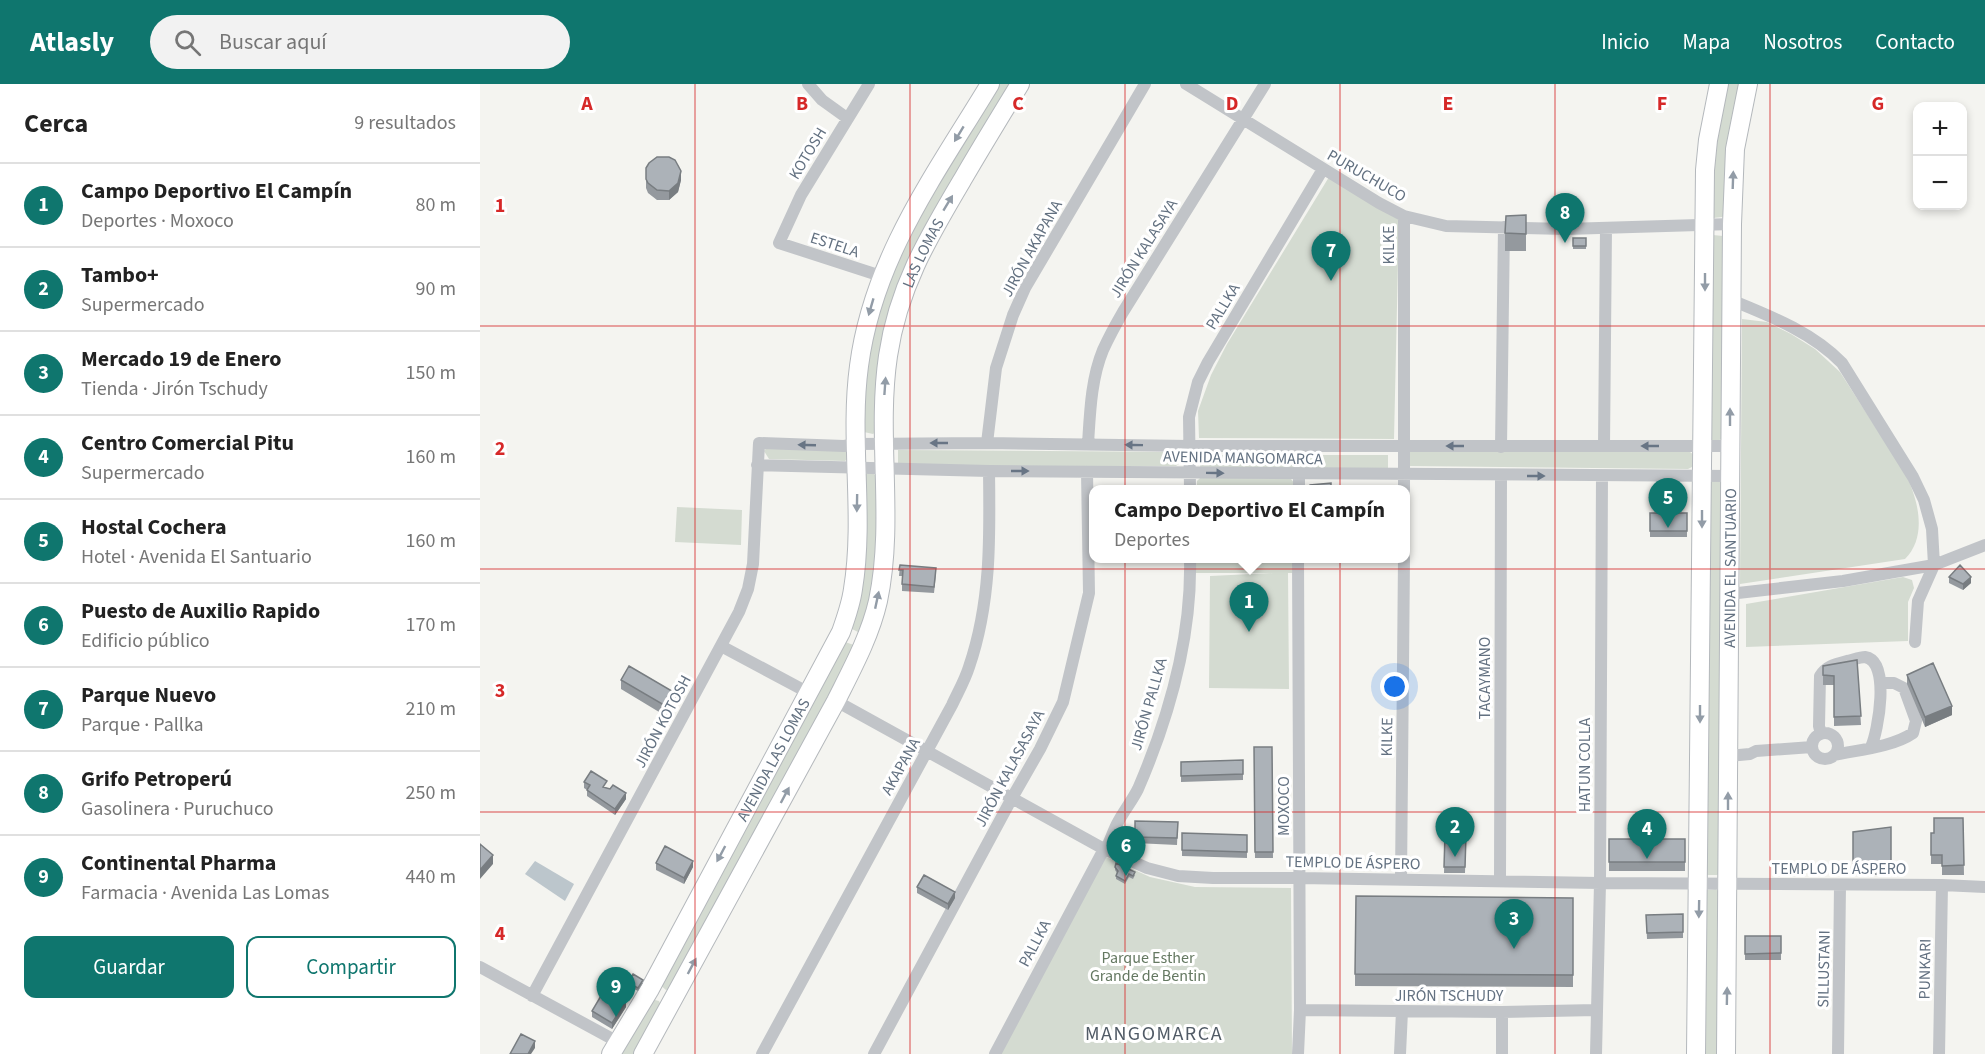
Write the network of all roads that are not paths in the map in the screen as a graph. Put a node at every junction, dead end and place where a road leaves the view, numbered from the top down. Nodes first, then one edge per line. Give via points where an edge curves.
1 (808, 84) edge
2 (869, 84) edge
3 (990, 84) edge
4 (1020, 84) edge
5 (1145, 84) edge
6 (1186, 84) edge
7 (1265, 84) edge
8 (1719, 84) edge
9 (1748, 84) edge
10 (848, 118) junction
11 (1243, 119) junction
12 (1323, 169) junction
13 (1404, 216) junction
14 (1705, 224) junction
15 (1732, 224) junction
16 (1504, 227) junction
17 (1606, 228) junction
18 (779, 243) joint
19 (881, 276) junction
20 (1731, 300) junction
21 (759, 443) joint
22 (987, 443) junction
23 (856, 444) junction
24 (885, 444) junction
25 (1088, 444) junction
26 (1190, 446) junction
27 (1405, 446) junction
28 (1604, 446) junction
29 (1704, 446) junction
30 (1730, 446) junction
31 (1501, 447) junction
32 (757, 465) junction
33 (857, 467) junction
34 (885, 468) junction
35 (989, 471) junction
36 (1088, 472) junction
37 (1191, 472) junction
38 (1299, 474) junction
39 (1404, 475) junction
40 (1501, 476) junction
41 (1602, 476) junction
42 (1730, 476) junction
43 (1702, 477) junction
44 (1190, 485) edge
45 (1299, 485) edge
46 (1404, 485) edge
47 (1985, 545) edge
48 (1190, 563) edge
49 (1298, 563) edge
50 (1404, 563) edge
51 (1934, 565) junction
52 (1728, 594) junction
53 (841, 632) junction
54 (864, 642) junction
55 (1915, 642) dead end
56 (721, 646) junction
57 (1881, 683) junction
58 (809, 693) junction
59 (836, 701) junction
60 (1821, 734) junction
61 (1871, 747) junction
62 (1813, 748) junction
63 (927, 751) junction
64 (1834, 755) junction
65 (1728, 756) junction
66 (1012, 798) junction
67 (1105, 849) junction
68 (1299, 878) junction
69 (1401, 880) junction
70 (1500, 881) junction
71 (1600, 883) junction
72 (1699, 884) junction
73 (1728, 884) junction
74 (1840, 885) junction
75 (1942, 885) junction
76 (1985, 887) edge
77 (480, 967) edge
78 (650, 989) junction
79 (532, 996) junction
80 (673, 1001) junction
81 (1300, 1010) junction
82 (1596, 1010) junction
83 (1402, 1011) junction
84 (1502, 1012) junction
85 (615, 1048) edge
86 (643, 1054) edge
87 (762, 1054) edge
88 (874, 1054) edge
89 (995, 1054) edge
90 (1298, 1054) edge
91 (1400, 1054) edge
92 (1502, 1054) edge
93 (1596, 1054) edge
94 (1696, 1054) edge
95 (1726, 1054) edge
96 (1838, 1054) edge
97 (1939, 1054) edge

1 - 10 street via 822,100
2 - 10 street, KOTOSH
3 -> 19 street, LAS LOMAS via 908,219
24 -> 4 street, LAS LOMAS via 888,355 911,275 921,250
5 - 22 street, JIRÓN AKAPANA via 1013,315 996,368
6 - 11 street, PURUCHUCO
7 - 11 street, JIRÓN KALASAYA
8 - 14 street, AVENIDA EL SANTUARIO via 1708,140
15 -> 9 street, AVENIDA EL SANTUARIO via 1735,148
10 - 18 street, KOTOSH via 801,195
11 - 12 street, PURUCHUCO
11 - 25 street, JIRÓN KALASAYA via 1123,312 1103,351 1092,394
12 - 13 street, PURUCHUCO
12 - 26 street, PALLKA via 1198,382 1189,417
13 - 16 street, PURUCHUCO via 1446,226
13 - 27 street, KILKE
14 - 15 street, PURUCHUCO
14 - 17 street, PURUCHUCO
14 -> 29 street, AVENIDA EL SANTUARIO
15 - 20 street, AVENIDA EL SANTUARIO
16 - 17 street, PURUCHUCO
16 - 31 street
17 - 28 street
18 - 19 street, ESTELA
19 -> 23 street, LAS LOMAS via 859,366
30 -> 20 street, AVENIDA EL SANTUARIO
20 - 51 street via 1816,340 1842,363 1924,500 1932,529
23 -> 21 street, AVENIDA MANGOMARCA
21 - 32 street, JIRÓN KOTOSH
22 -> 24 street, AVENIDA MANGOMARCA
22 - 25 street, AVENIDA MANGOMARCA
23 - 24 street, AVENIDA MANGOMARCA
23 - 33 street, AVENIDA LAS LOMAS
24 - 34 street, AVENIDA LAS LOMAS
26 -> 25 street, AVENIDA MANGOMARCA
26 - 27 street, AVENIDA MANGOMARCA
26 - 37 street, PALLKA
31 -> 27 street, AVENIDA MANGOMARCA
27 - 39 street, KILKE
29 -> 28 street, AVENIDA MANGOMARCA
28 - 31 street, AVENIDA MANGOMARCA
29 - 30 street, AVENIDA MANGOMARCA
29 - 43 street, AVENIDA EL SANTUARIO
30 - 42 street, AVENIDA EL SANTUARIO
32 - 33 street, AVENIDA MANGOMARCA
32 - 56 street, JIRÓN KOTOSH via 753,564 748,589
33 - 34 street, AVENIDA MANGOMARCA
33 -> 53 street, AVENIDA LAS LOMAS via 855,570
34 - 35 street, AVENIDA MANGOMARCA
54 -> 34 street, AVENIDA LAS LOMAS via 878,602 882,571
35 -> 36 street, AVENIDA MANGOMARCA
35 - 63 street, AKAPANA via 990,550 981,627 969,669
36 - 37 street, AVENIDA MANGOMARCA
36 - 66 street, JIRÓN KALASASAYA via 1089,593 1076,655 1063,702
37 -> 38 street, AVENIDA MANGOMARCA
37 - 44 street
38 - 39 street, AVENIDA MANGOMARCA
38 - 45 street
39 - 40 street, AVENIDA MANGOMARCA
39 - 46 street, KILKE
40 -> 41 street, AVENIDA MANGOMARCA
40 - 70 street, TACAYMANO
41 - 43 street, AVENIDA MANGOMARCA
41 - 71 street, HATUN COLLA
42 - 43 street, AVENIDA MANGOMARCA
42 - 52 street, AVENIDA EL SANTUARIO
43 -> 72 street, AVENIDA EL SANTUARIO
47 - 51 street
48 - 67 street, JIRÓN PALLKA via 1187,614 1159,735 1136,792
49 - 68 street, MOXOCO
50 - 69 street, KILKE
51 - 52 street via 1843,581
51 - 55 street via 1918,602
52 - 65 street, AVENIDA EL SANTUARIO
53 - 54 street
53 - 58 street, AVENIDA LAS LOMAS
54 - 59 street, AVENIDA LAS LOMAS
56 - 58 street
56 - 79 street, JIRÓN KOTOSH
57 - 60 street via 1877,668 1865,657 1824,669 1819,684
57 - 61 street
57 - 61 street via 1904,688 1916,727 1906,738
58 -> 78 street, AVENIDA LAS LOMAS
59 - 63 street, TEMPLO DE ÁSPERO
80 -> 59 street, AVENIDA LAS LOMAS
60 - 62 street via 1814,738
60 - 64 street via 1836,739
61 - 64 street
62 - 64 street via 1822,758
62 - 65 street
63 - 66 street, TEMPLO DE ÁSPERO
63 - 87 street, AKAPANA
73 -> 65 street, AVENIDA EL SANTUARIO
66 - 67 street, TEMPLO DE ÁSPERO
66 - 88 street, JIRÓN KALASASAYA
67 - 68 street, TEMPLO DE ÁSPERO via 1147,868 1178,876
67 - 89 street, PALLKA
68 - 69 street, TEMPLO DE ÁSPERO
68 - 81 street, MOXOCO
69 - 70 street, TEMPLO DE ÁSPERO
70 - 71 street, TEMPLO DE ÁSPERO
71 - 72 street, TEMPLO DE ÁSPERO
71 - 82 street, HATUN COLLA
72 - 73 street, TEMPLO DE ÁSPERO
72 -> 94 street, AVENIDA EL SANTUARIO
73 - 74 street, TEMPLO DE ÁSPERO
95 -> 73 street, AVENIDA EL SANTUARIO
74 - 75 street, TEMPLO DE ÁSPERO
74 - 96 street, SILLUSTANI
75 - 76 street, TEMPLO DE ÁSPERO
75 - 97 street, PUNKARI
77 - 79 street
78 - 80 street
78 - 85 street, AVENIDA LAS LOMAS
79 - 85 street
80 - 86 street, AVENIDA LAS LOMAS
81 - 83 street, JIRÓN TSCHUDY
81 - 90 street, MOXOCO
82 - 84 street, JIRÓN TSCHUDY
82 - 93 street, HATUN COLLA
83 - 84 street, JIRÓN TSCHUDY
83 - 91 street
84 - 92 street

